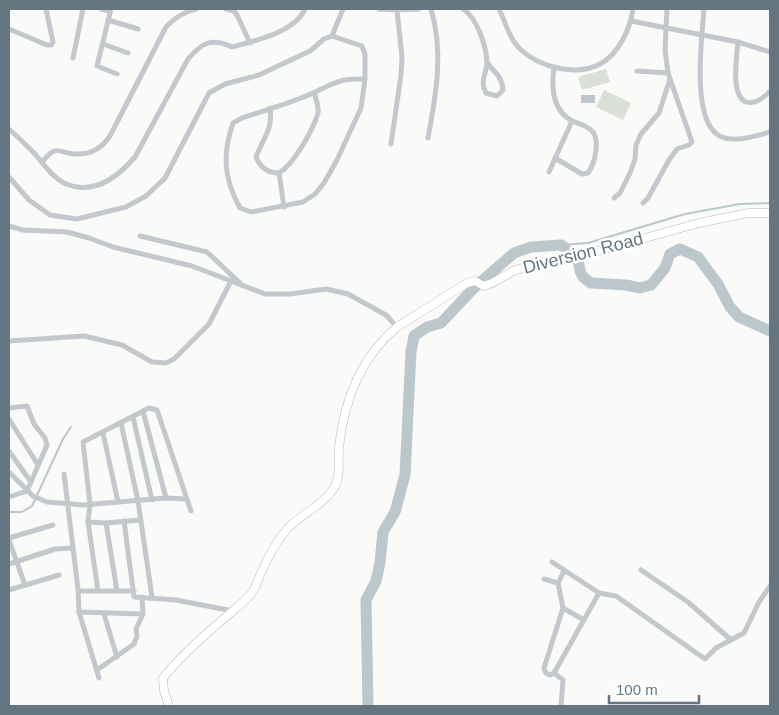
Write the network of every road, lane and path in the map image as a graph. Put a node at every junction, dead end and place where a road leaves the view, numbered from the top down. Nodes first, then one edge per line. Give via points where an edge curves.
1 (46, 9) edge
2 (83, 9) edge
3 (101, 9) edge
4 (196, 9) edge
5 (226, 9) edge
6 (305, 9) edge
7 (343, 9) edge
8 (378, 9) edge
9 (419, 9) edge
10 (430, 9) edge
11 (462, 9) edge
12 (499, 9) edge
13 (633, 9) edge
14 (667, 9) edge
15 (704, 9) edge
16 (110, 10) edge
17 (397, 10) junction
18 (108, 20) junction
19 (631, 21) junction
20 (665, 28) junction
21 (9, 29) edge
22 (138, 29) dead end
23 (332, 36) junction
24 (702, 36) junction
25 (250, 42) junction
26 (738, 42) junction
27 (102, 44) junction
28 (770, 52) edge
29 (128, 53) dead end
30 (73, 58) dead end
31 (487, 63) junction
32 (554, 68) junction
33 (637, 71) dead end
34 (117, 74) dead end
35 (669, 76) junction
36 (365, 79) junction
37 (770, 91) edge
38 (314, 93) junction
39 (270, 108) junction
40 (572, 120) junction
41 (9, 129) edge
42 (770, 132) edge
43 (428, 138) dead end
44 (391, 144) dead end
45 (555, 158) junction
46 (42, 162) junction
47 (549, 172) dead end
48 (279, 173) junction
49 (9, 177) edge
50 (614, 198) dead end
51 (642, 203) dead end
52 (284, 207) junction
53 (770, 213) edge
54 (9, 226) edge
55 (140, 236) dead end
56 (230, 282) junction
57 (242, 286) junction
58 (397, 327) junction
59 (9, 341) edge
60 (9, 408) edge
61 (143, 411) junction
62 (133, 417) junction
63 (9, 419) edge
64 (121, 423) junction
65 (102, 433) junction
66 (9, 451) edge
67 (38, 465) junction
68 (9, 472) edge
69 (64, 474) dead end
70 (31, 482) junction
71 (27, 491) junction
72 (9, 497) edge
73 (166, 498) junction
74 (186, 498) junction
75 (152, 500) junction
76 (138, 501) junction
77 (118, 502) junction
78 (68, 503) junction
79 (90, 504) junction
80 (192, 512) dead end
81 (140, 520) junction
82 (124, 521) junction
83 (88, 522) junction
84 (106, 523) junction
85 (53, 525) dead end
86 (9, 539) edge
87 (73, 548) junction
88 (17, 561) junction
89 (552, 562) dead end
90 (9, 564) edge
91 (641, 570) dead end
92 (564, 571) junction
93 (59, 575) dead end
94 (544, 579) dead end
95 (558, 583) junction
96 (25, 585) junction
97 (770, 586) edge
98 (9, 590) edge
99 (78, 591) junction
100 (98, 591) junction
101 (116, 591) junction
102 (134, 591) junction
103 (599, 593) junction
104 (142, 597) junction
105 (152, 597) junction
106 (564, 608) junction
107 (233, 611) junction
108 (79, 612) junction
109 (104, 614) junction
110 (144, 614) junction
111 (584, 620) junction
112 (730, 639) junction
113 (117, 657) junction
114 (96, 670) junction
115 (554, 673) junction
116 (99, 678) dead end
117 (169, 706) edge
118 (561, 706) edge

1 - 21 street via 51,45
2 - 30 street
3 - 16 street
4 - 46 street via 187,10 166,27 102,147 86,153 52,152
5 - 25 street via 234,11
6 - 25 street via 291,26
7 - 23 street
8 - 17 street
9 - 17 street
10 - 43 street via 439,61
11 - 31 street via 469,13 480,32
12 - 32 street via 509,34 520,49 534,60
13 - 19 street
14 - 20 street
15 - 24 street
16 - 18 street
17 - 44 street via 402,57
18 - 22 street
18 - 27 street
19 - 20 street
19 - 32 street via 624,38 600,64 583,69
20 - 24 street
20 - 35 street
23 - 36 street via 362,46
23 - 49 street via 310,51 268,71 225,84 209,93 165,178 146,196 126,207 77,219 50,215 29,200
24 - 26 street
24 - 42 street via 700,83 702,108 709,124 718,134 730,138 751,138
25 - 46 street via 232,47 214,41 197,48 135,157 108,182 80,187 64,183
26 - 28 street
26 - 37 street via 736,71 740,98 753,103
27 - 29 street
27 - 34 street via 98,66
31 - 31 street via 483,85 486,93 497,96 503,85
32 - 40 street via 552,81 556,106 563,116
33 - 35 street
35 - 50 street via 659,113 641,134 630,173
35 - 51 street via 692,142 677,149
36 - 38 street via 347,78
36 - 52 street via 360,108 324,183 303,202
38 - 39 street
38 - 48 street via 318,111 288,168
39 - 48 street via 272,118 268,133 256,157 264,169
39 - 52 street via 233,123 228,138 226,176 240,208 251,212
40 - 45 street
40 - 45 street via 592,130 596,139 592,167 588,173 582,174
41 - 46 street
45 - 47 street
48 - 52 street
53 - 58 street, Diversion Road via 748,213 699,223 515,270 492,283 467,283
54 - 56 street via 23,230 67,232 192,266
55 - 57 street via 207,252
56 - 57 street
56 - 59 street via 210,324 166,363 152,362 122,345 84,336
57 - 58 street via 265,294 326,289 348,294 386,315
58 - 107 street, Diversion Road via 372,353 357,376 347,402 338,458 339,476 334,488 288,528 276,544 252,593
60 - 67 street via 27,406 34,424 46,438 47,445
61 - 62 street
61 - 73 street
61 - 74 street via 149,408 157,410
62 - 64 street
62 - 75 street
63 - 67 street
64 - 65 street
64 - 76 street
65 - 77 street
65 - 79 street via 83,442
66 - 70 street
67 - 70 street
68 - 71 street
69 - 78 street
70 - 71 street
71 - 72 street
71 - 78 street via 47,502
73 - 74 street
73 - 75 street
74 - 80 street
75 - 76 street
76 - 77 street
76 - 81 street
77 - 79 street
78 - 79 street
78 - 87 street
79 - 83 street
81 - 82 street
81 - 105 street
82 - 84 street
82 - 102 street
83 - 84 street
83 - 100 street
84 - 101 street
85 - 86 street
86 - 88 street
87 - 88 street via 55,549
87 - 99 street
88 - 90 street
88 - 96 street
89 - 92 street
91 - 112 street via 688,602
92 - 95 street
92 - 103 street
93 - 96 street
94 - 95 street
95 - 106 street
96 - 98 street
97 - 112 street via 746,630
99 - 100 street
99 - 108 street
100 - 101 street
101 - 102 street
102 - 104 street via 134,597
103 - 111 street
103 - 112 street via 616,596 705,660
104 - 105 street
104 - 110 street
105 - 107 street
106 - 111 street
106 - 115 street via 544,668 550,675
107 - 117 street, Diversion Road via 193,645 163,678
108 - 109 street
108 - 114 street
109 - 110 street
109 - 113 street
110 - 113 street via 136,629 134,644
111 - 115 street
113 - 114 street
114 - 116 street
115 - 118 street via 563,680

